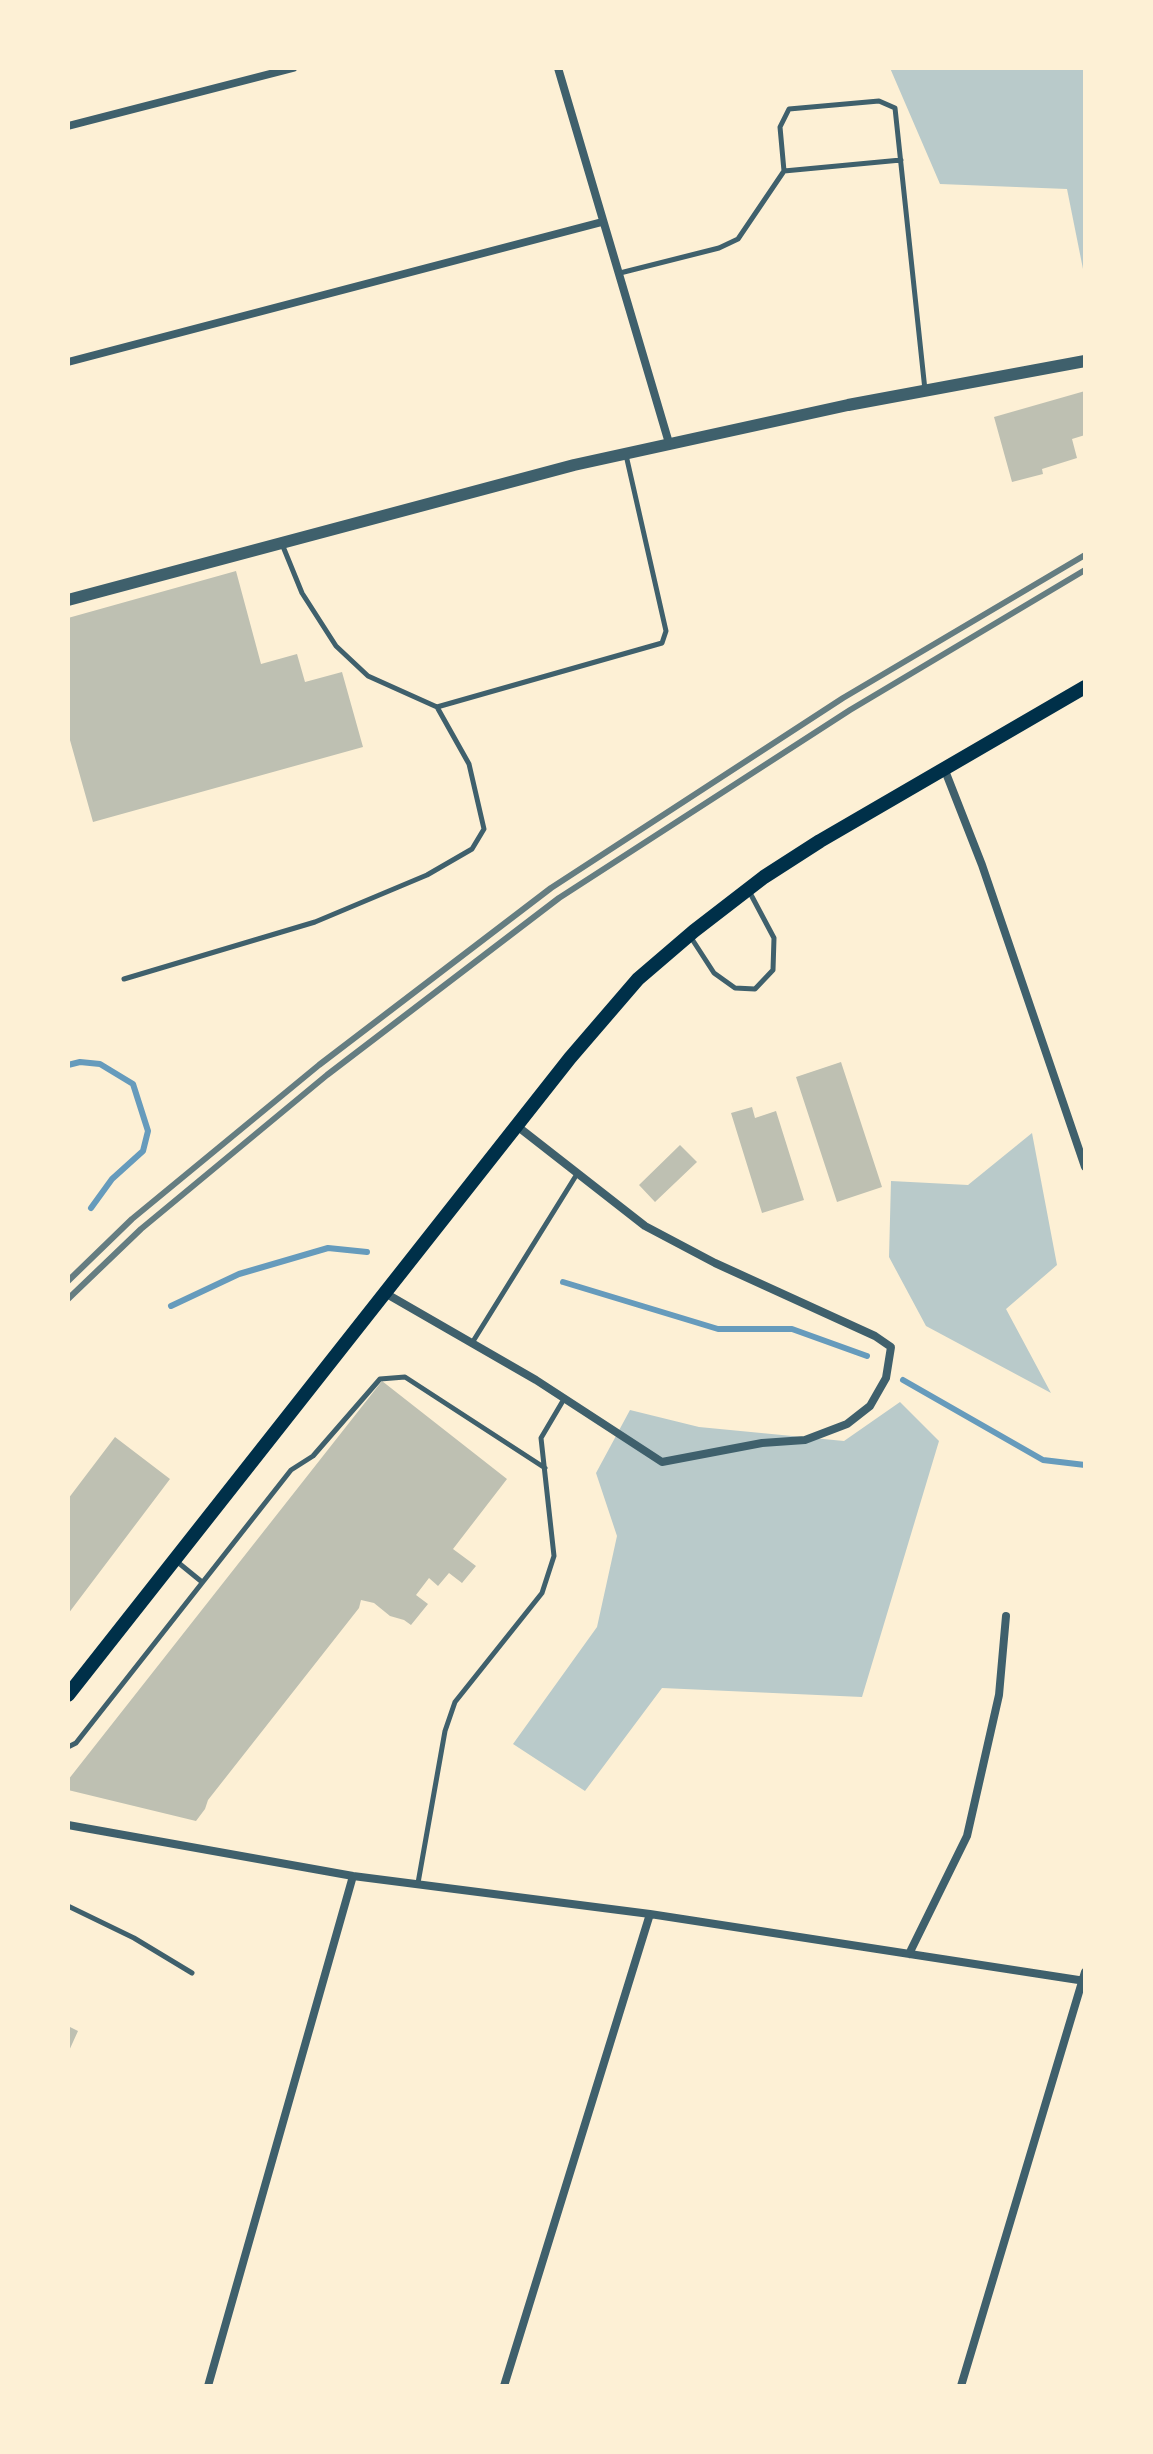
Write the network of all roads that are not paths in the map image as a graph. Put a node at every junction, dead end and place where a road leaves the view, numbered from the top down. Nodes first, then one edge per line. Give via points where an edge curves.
1 (293, 68) edge
2 (558, 68) edge
3 (68, 126) edge
4 (901, 160) junction
5 (784, 171) junction
6 (602, 222) junction
7 (620, 273) junction
8 (1085, 361) edge
9 (68, 362) edge
10 (925, 391) junction
11 (669, 443) junction
12 (626, 453) junction
13 (282, 543) junction
14 (68, 600) edge
15 (1085, 687) edge
16 (437, 707) junction
17 (944, 768) junction
18 (748, 889) junction
19 (689, 935) junction
20 (124, 979) dead end
21 (517, 1126) junction
22 (1085, 1167) edge
23 (577, 1174) junction
24 (385, 1293) junction
25 (472, 1343) junction
26 (564, 1399) junction
27 (545, 1468) junction
28 (175, 1560) junction
29 (202, 1582) junction
30 (1006, 1616) dead end
31 (68, 1695) edge
32 (68, 1747) edge
33 (68, 1825) edge
34 (353, 1876) junction
35 (418, 1883) junction
36 (68, 1906) edge
37 (650, 1914) junction
38 (909, 1954) junction
39 (192, 1973) dead end
40 (1084, 1978) edge
41 (208, 2386) edge
42 (504, 2386) edge
43 (961, 2386) edge

1 - 3 street
2 - 6 street
4 - 5 lane
4 - 5 lane via 895,108 879,101 789,109 780,127
4 - 10 lane
5 - 7 lane via 738,239
6 - 7 street
6 - 9 street
7 - 11 street
8 - 10 street
10 - 11 street
11 - 12 street
12 - 13 street
12 - 16 lane via 666,631 662,643
13 - 14 street
13 - 16 lane via 302,593 336,646 368,676
15 - 17 main road
16 - 20 lane via 469,764 484,829 472,849 427,875 315,922
17 - 18 main road
17 - 22 street
18 - 19 main road
18 - 19 lane via 774,938 773,970 755,989 735,988 714,973
19 - 21 main road via 613,1006
21 - 23 street
21 - 24 main road
23 - 25 lane
23 - 26 street via 645,1226 891,1347 886,1378 870,1406 847,1424 805,1440 686,1459 662,1462
24 - 25 street
24 - 28 main road
25 - 26 street
26 - 27 lane via 541,1438
27 - 29 lane via 405,1377 380,1379 313,1456 291,1470
27 - 35 lane via 554,1556 542,1593 455,1702
28 - 29 lane
28 - 31 main road
29 - 32 lane
30 - 38 street via 999,1695 967,1836
33 - 34 street
34 - 35 street
34 - 41 street
35 - 37 street
36 - 39 lane
37 - 38 street
37 - 42 street
38 - 40 street
40 - 43 street

